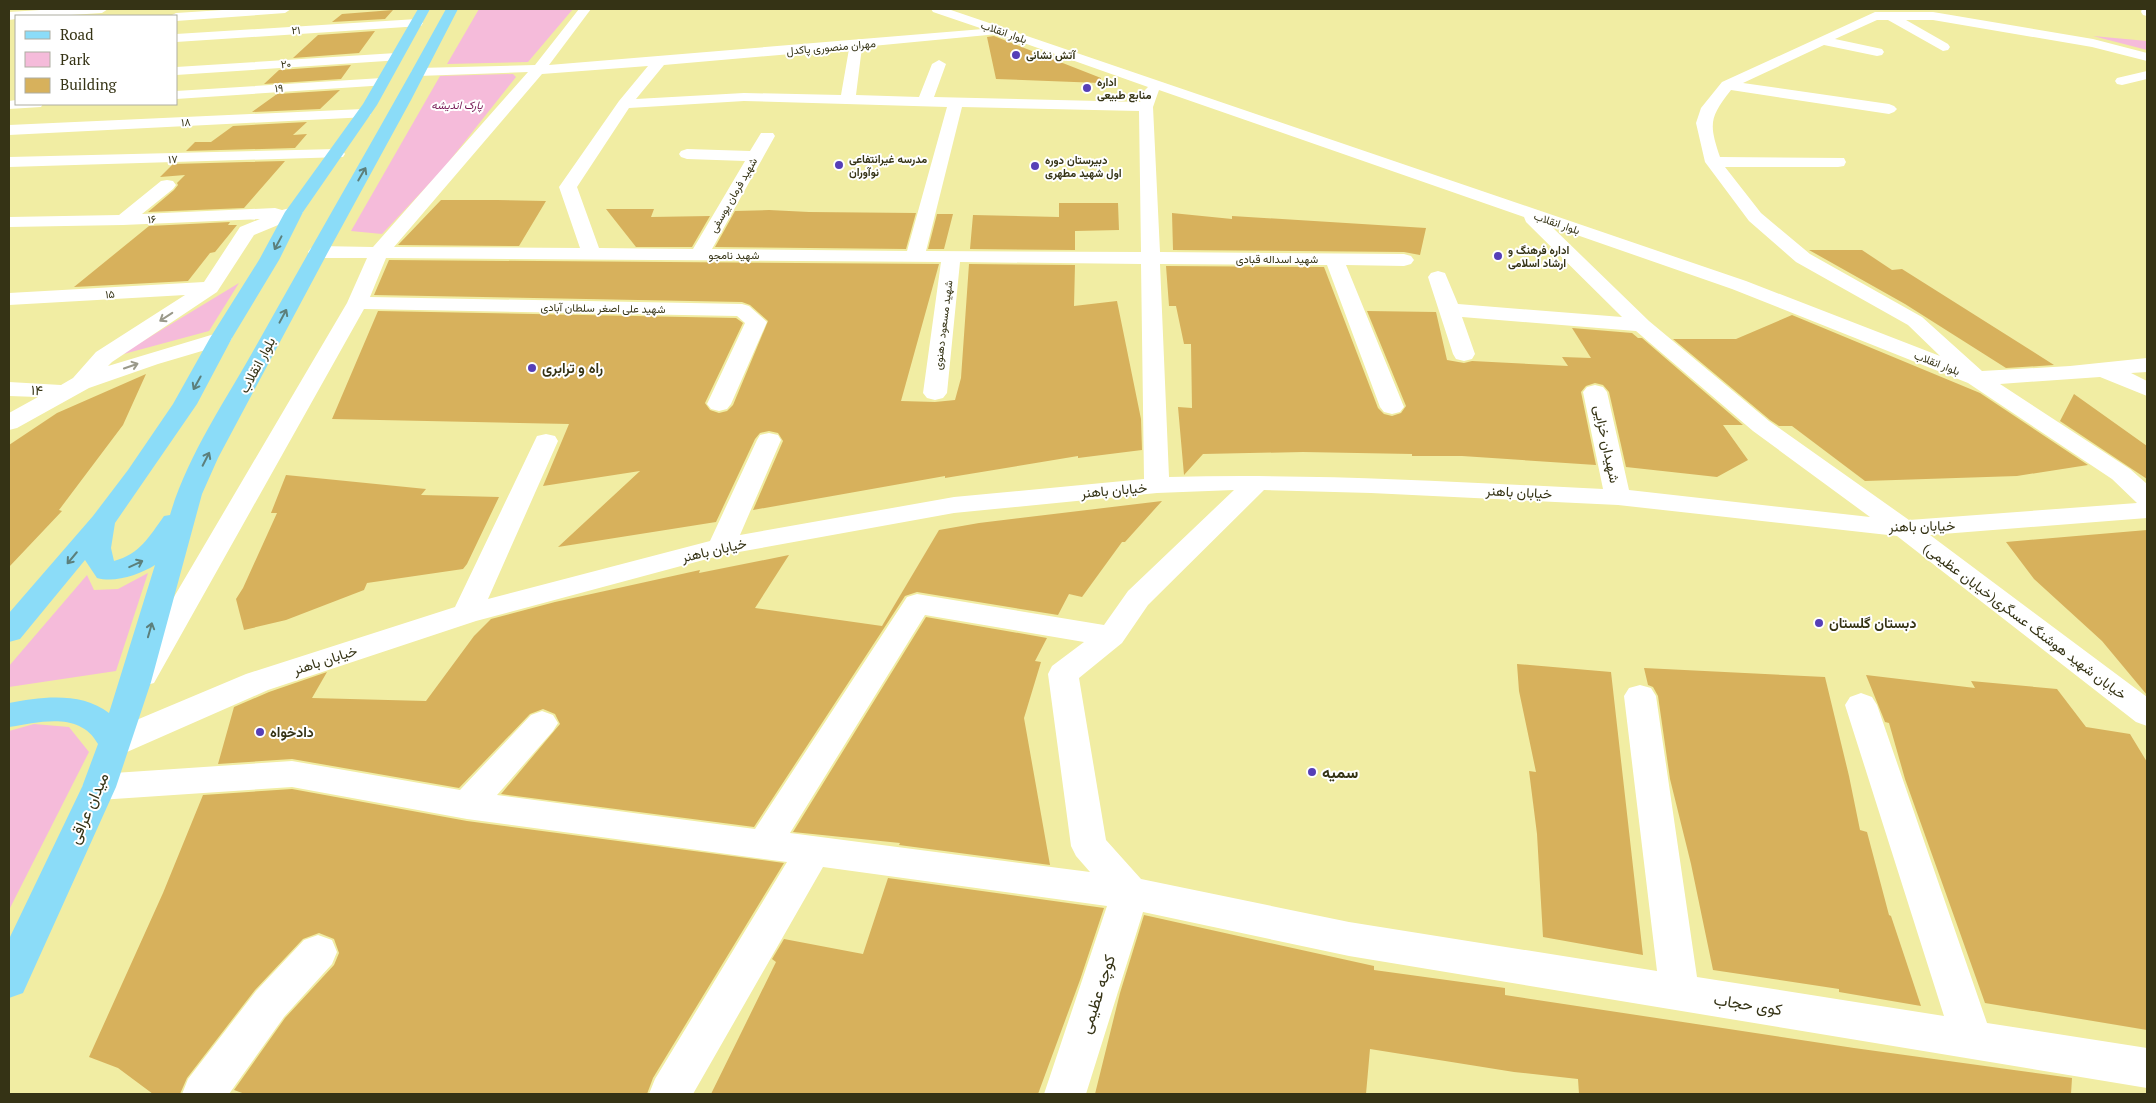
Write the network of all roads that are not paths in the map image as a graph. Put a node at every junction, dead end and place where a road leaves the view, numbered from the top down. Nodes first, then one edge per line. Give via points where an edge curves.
1 (102, 9) edge
2 (285, 9) edge
3 (452, 9) edge
4 (585, 9) edge
5 (937, 9) edge
6 (22, 15) edge
7 (420, 16) edge
8 (1891, 16) junction
9 (178, 17) edge
10 (302, 19) dead end
11 (1994, 26) junction
12 (289, 30) junction
13 (1003, 32) junction
14 (178, 38) edge
15 (1824, 41) junction
16 (1986, 42) dead end
17 (856, 44) junction
18 (1943, 48) dead end
19 (1877, 52) dead end
20 (2147, 57) edge
21 (660, 61) junction
22 (939, 64) dead end
23 (260, 65) junction
24 (538, 70) junction
25 (178, 71) edge
26 (388, 71) junction
27 (418, 72) junction
28 (2147, 75) edge
29 (2122, 81) dead end
30 (1154, 84) junction
31 (1727, 85) junction
32 (178, 95) edge
33 (848, 100) junction
34 (925, 101) junction
35 (956, 102) junction
36 (624, 104) junction
37 (22, 105) edge
38 (9, 106) edge
39 (1146, 106) junction
40 (1889, 109) dead end
41 (363, 114) junction
42 (40, 128) junction
43 (9, 130) edge
44 (767, 136) dead end
45 (9, 147) edge
46 (336, 154) junction
47 (688, 154) dead end
48 (755, 156) junction
49 (9, 162) edge
50 (1713, 162) junction
51 (1838, 162) dead end
52 (167, 185) dead end
53 (294, 212) junction
54 (1526, 212) junction
55 (123, 220) junction
56 (9, 222) edge
57 (318, 252) junction
58 (380, 252) junction
59 (591, 254) junction
60 (699, 255) junction
61 (915, 256) junction
62 (951, 256) junction
63 (1150, 258) junction
64 (1334, 259) junction
65 (1404, 260) dead end
66 (1438, 277) dead end
67 (210, 288) junction
68 (9, 300) edge
69 (357, 303) junction
70 (1449, 310) junction
71 (1642, 325) junction
72 (221, 338) junction
73 (1464, 354) dead end
74 (2147, 365) edge
75 (2103, 370) junction
76 (1976, 378) junction
77 (73, 388) junction
78 (9, 389) edge
79 (2147, 389) edge
80 (1595, 392) dead end
81 (935, 393) dead end
82 (719, 404) dead end
83 (1392, 407) dead end
84 (9, 423) edge
85 (546, 440) dead end
86 (768, 440) dead end
87 (2121, 474) junction
88 (1258, 482) junction
89 (2147, 484) edge
90 (1157, 486) junction
91 (189, 494) junction
92 (1618, 497) junction
93 (2147, 498) edge
94 (2147, 510) edge
95 (102, 522) junction
96 (1904, 529) junction
97 (720, 547) junction
98 (466, 614) junction
99 (9, 632) edge
100 (1111, 636) junction
101 (1640, 696) dead end
102 (129, 701) junction
103 (1861, 705) dead end
104 (2147, 714) edge
105 (9, 715) edge
106 (542, 723) dead end
107 (115, 743) junction
108 (99, 787) junction
109 (467, 806) junction
110 (764, 844) junction
111 (813, 851) junction
112 (1130, 893) junction
113 (318, 952) dead end
114 (9, 980) edge
115 (1679, 992) junction
116 (1972, 1040) junction
117 (2147, 1068) edge
118 (203, 1094) edge
119 (670, 1094) edge
120 (1065, 1094) edge

1 - 6 street
2 - 9 street
3 - 27 main road, بلوار انقلاب
4 - 24 street
5 - 13 street, بلوار انقلاب
7 - 12 street, ۲۱
7 - 26 main road
8 - 11 street via 1933,16
8 - 15 street via 1875,16
8 - 18 street
10 - 12 street
11 - 16 street
11 - 20 street via 2093,43
12 - 14 street, ۲۱
12 - 23 street
13 - 17 street, مهران منصوری پاکدل
13 - 30 street, بلوار انقلاب
15 - 19 street
15 - 31 street
17 - 21 street, مهران منصوری پاکدل
17 - 33 street
21 - 24 street, مهران منصوری پاکدل
21 - 36 street
22 - 34 street
23 - 25 street, ۲۰
23 - 26 street, ۲۰
24 - 27 street, مهران منصوری پاکدل
24 - 58 street
26 - 27 main road
26 - 32 street, ۱۹
26 - 41 main road
57 -> 27 main road, بلوار انقلاب
28 - 29 street
30 - 39 street
30 - 54 street, بلوار انقلاب
31 - 40 street
31 - 50 street via 1709,108 1704,123
33 - 34 street
33 - 36 street via 744,97
34 - 35 street
35 - 39 street
35 - 61 street
36 - 59 street via 568,187
37 - 38 street
39 - 63 street
41 - 42 street, ۱۸
41 - 46 main road
42 - 43 street, ۱۸
42 - 45 street
44 - 48 street, شهید فرمان یوسفی
46 - 49 street, ۱۷
46 - 53 main road
47 - 48 street
48 - 60 street, شهید فرمان یوسفی
50 - 51 street
50 - 76 street via 1755,217 1803,258 1915,321
52 - 55 street
53 - 55 street, ۱۶
53 - 67 street via 247,231
53 -> 72 main road
54 - 71 street, خیابان شهید هوشنگ عسگری(خیابان عظیمی)
54 - 76 street, بلوار انقلاب via 1739,285
55 - 56 street, ۱۶
57 - 58 street, شهید نامجو
91 -> 57 main road, بلوار انقلاب
58 - 59 street, شهید نامجو
58 - 69 street
59 - 60 street, شهید نامجو
60 - 61 street, شهید نامجو
61 - 62 street, شهید نامجو
62 - 63 street, شهید نامجو
62 - 81 street, شهید مسعود دهنوی
63 - 64 street, شهید اسداله قبادی
63 - 90 street
64 - 65 street, شهید اسداله قبادی
64 - 83 street
66 - 70 street
67 - 68 street, ۱۵
67 -> 77 street via 104,357
69 - 82 street, شهید علی اصغر سلطان آبادی via 742,310 756,322
69 - 102 street
70 - 71 street
70 - 73 street
71 - 96 street, خیابان شهید هوشنگ عسگری(خیابان عظیمی) via 1761,426
77 -> 72 street via 150,359
72 -> 95 main road via 185,404
74 - 75 street
75 - 76 street
75 - 79 street
76 - 87 street, بلوار انقلاب
77 - 78 street, ۱۴
77 - 84 street
80 - 92 street, شهیدان خزایی
85 - 98 street
86 - 97 street
87 - 89 street
87 - 93 street, بلوار انقلاب
88 - 90 street, خیابان باهنر
88 - 92 street, خیابان باهنر
88 - 100 street via 1138,598
90 - 97 street, خیابان باهنر via 954,505
95 -> 91 main road via 96,555 100,564 107,572 131,567 147,559 164,539
102 -> 91 main road, بلوار انقلاب
92 - 96 street, خیابان باهنر
94 - 96 street, خیابان باهنر
95 -> 99 main road
96 - 104 street, خیابان شهید هوشنگ عسگری(خیابان عظیمی)
97 - 98 street, خیابان باهنر
98 - 107 street, خیابان باهنر via 257,682
100 - 110 street via 917,604
100 - 112 street via 1063,674 1089,846
101 - 115 street
102 - 107 main road, بلوار انقلاب
103 - 116 street
105 - 107 main road via 37,709 80,712 104,726
106 - 109 street
107 - 108 main road, میدان عراقی
108 - 109 street, کوی حجاب via 292,774
108 - 114 main road, میدان عراقی
109 - 110 street, کوی حجاب
110 - 111 street, کوی حجاب
111 - 112 street, کوی حجاب
111 - 119 street
112 - 115 street, کوی حجاب via 1349,939
112 - 120 street, کوچه عظیمی
113 - 118 street via 270,1004
115 - 116 street, کوی حجاب
116 - 117 street, کوی حجاب

